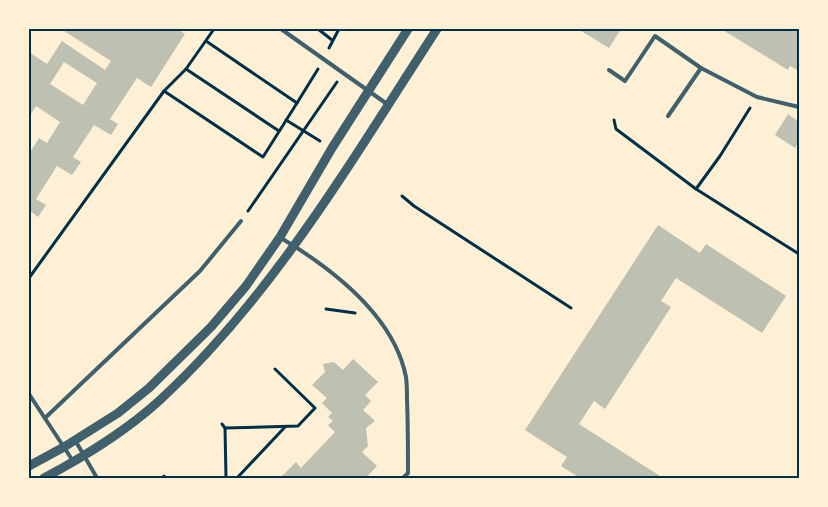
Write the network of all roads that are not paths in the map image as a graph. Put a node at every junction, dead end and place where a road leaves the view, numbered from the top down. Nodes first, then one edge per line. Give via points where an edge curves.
1 (281, 29) edge
2 (408, 29) edge
3 (437, 29) edge
4 (702, 68) junction
5 (609, 70) dead end
6 (368, 91) junction
7 (388, 104) junction
8 (799, 107) edge
9 (668, 116) dead end
10 (241, 221) road end
11 (280, 237) junction
12 (294, 246) junction
13 (29, 394) edge
14 (45, 418) junction
15 (75, 440) junction
16 (64, 447) junction
17 (85, 456) junction
18 (74, 462) junction
19 (29, 466) edge
20 (44, 478) edge
21 (97, 478) edge
22 (403, 478) edge

1 - 6 lane
2 - 6 street
3 - 7 street
4 - 5 lane via 655,36 625,81
4 - 8 lane via 757,97
4 - 9 lane
6 - 7 lane
6 - 11 street
7 - 12 street
10 - 14 lane via 200,271
11 - 12 lane
11 - 15 street via 246,286 204,334 149,388 118,413
12 - 17 street via 222,338 159,401
12 - 22 lane via 345,282 377,316 399,354 406,377 408,429 408,473
13 - 14 lane
14 - 16 lane
15 - 16 street
15 - 17 lane
16 - 18 lane
16 - 19 street
17 - 18 street
17 - 21 lane
18 - 20 street

